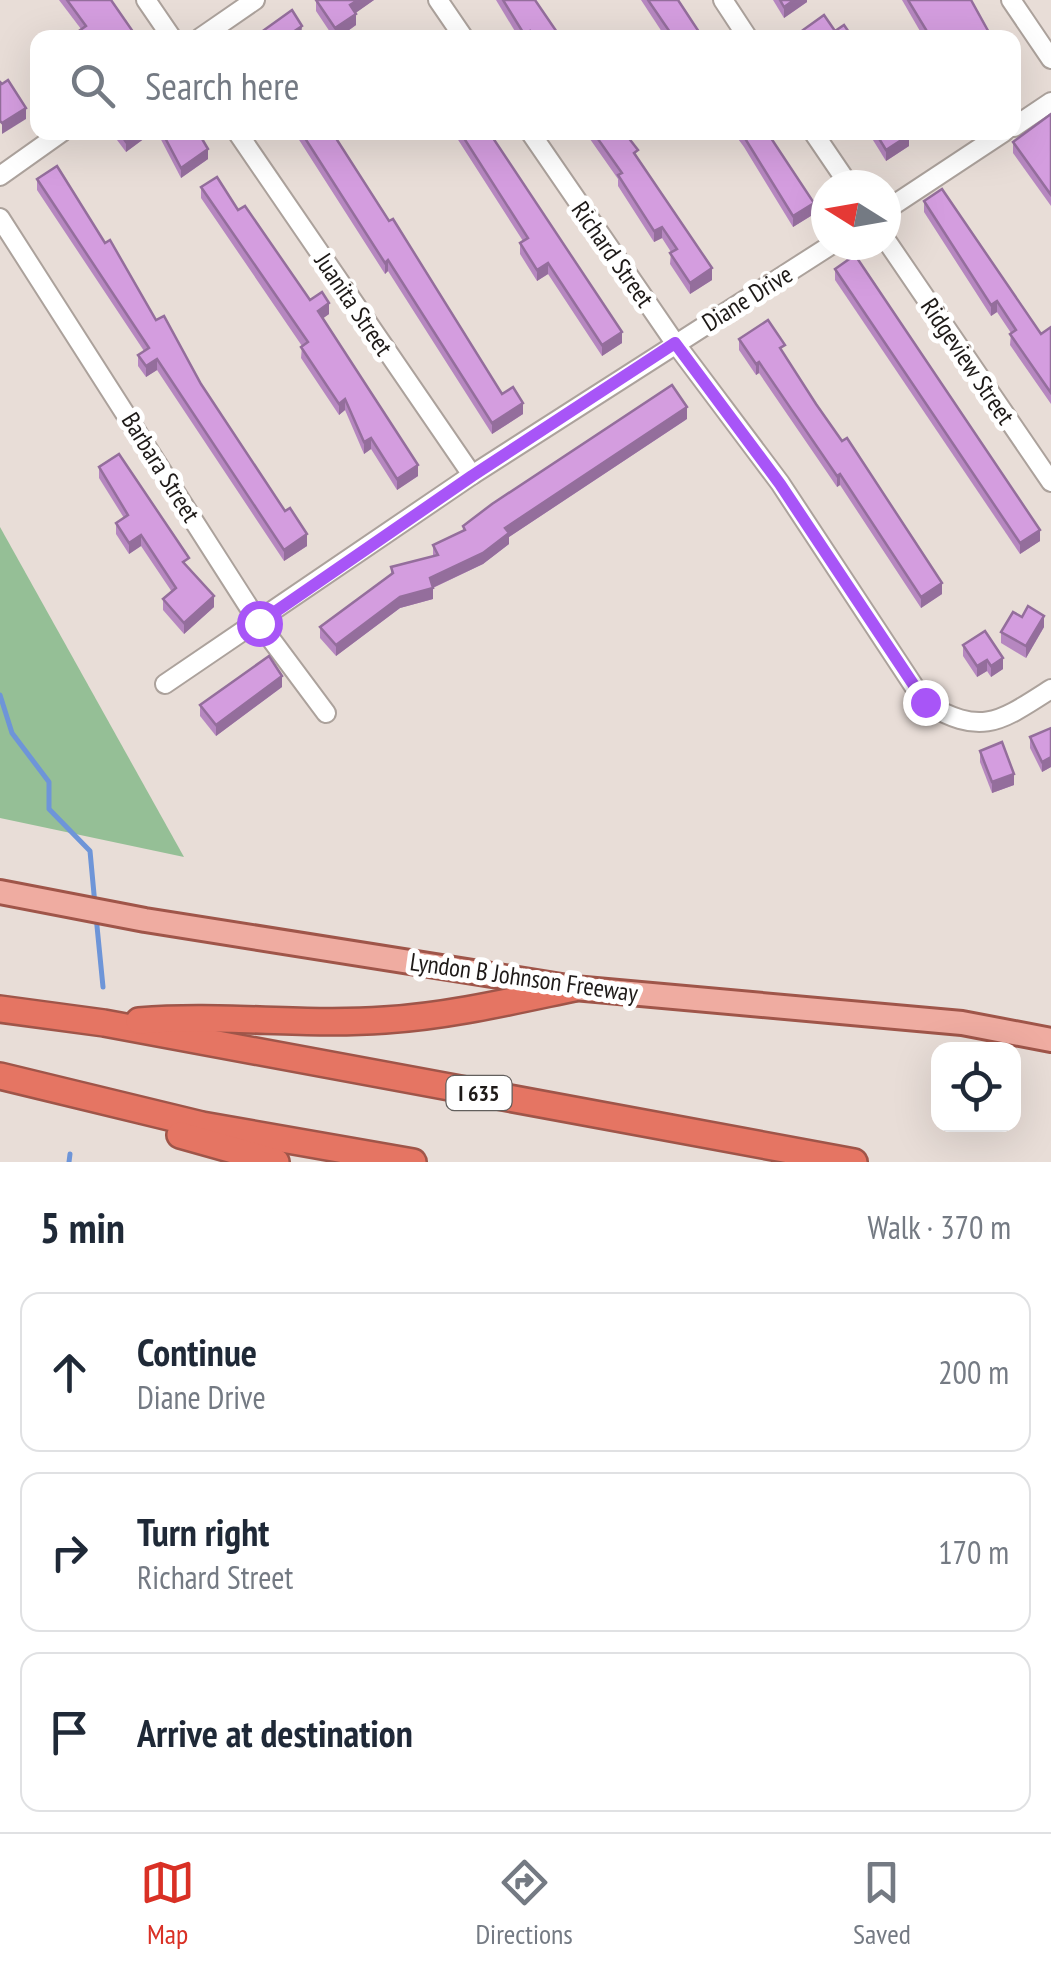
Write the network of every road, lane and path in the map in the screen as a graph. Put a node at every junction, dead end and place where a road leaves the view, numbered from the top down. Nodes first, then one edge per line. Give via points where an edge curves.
1 (146, 0) edge
2 (255, 0) edge
3 (438, 0) edge
4 (723, 0) edge
5 (1011, 0) edge
6 (167, 30) edge
7 (212, 30) edge
8 (459, 30) edge
9 (743, 30) edge
10 (1051, 59) edge
11 (1051, 102) edge
12 (1021, 121) edge
13 (51, 140) edge
14 (242, 140) edge
15 (535, 140) edge
16 (818, 140) edge
17 (992, 140) edge
18 (839, 170) edge
19 (0, 176) edge
20 (901, 200) edge
21 (0, 218) edge
22 (811, 258) edge
23 (900, 260) edge
24 (675, 343) junction
25 (472, 476) junction
26 (1051, 482) edge
27 (259, 623) junction
28 (164, 684) dead end
29 (1051, 689) edge
30 (326, 712) dead end
31 (0, 892) edge
32 (574, 988) junction
33 (0, 1009) edge
34 (104, 1024) junction
35 (1051, 1040) edge
36 (0, 1076) edge
37 (31, 1082) junction
38 (276, 1162) edge
39 (414, 1162) edge
40 (854, 1162) edge

1 - 6 street
2 - 7 street
3 - 8 street
4 - 9 street
5 - 10 street
11 - 12 street
13 - 19 street
14 - 25 street, Juanita Street
15 - 24 street, Richard Street
16 - 18 street
17 - 20 street
21 - 27 street, Barbara Street
22 - 24 street, Diane Drive
23 - 26 street, Ridgeview Street
24 - 25 street, Diane Drive
24 - 29 street, Richard Street via 780,484 925,702 977,725
25 - 27 street, Diane Drive
27 - 28 street, Diane Drive
27 - 30 street, Barbara Street
31 - 32 main road, Lyndon B Johnson Freeway
32 - 34 highway via 383,1020 202,1016
32 - 35 main road, Lyndon B Johnson Freeway via 962,1023
33 - 34 highway, I 635
34 - 40 highway, I 635
36 - 37 highway
37 - 38 highway
37 - 39 highway via 202,1126

